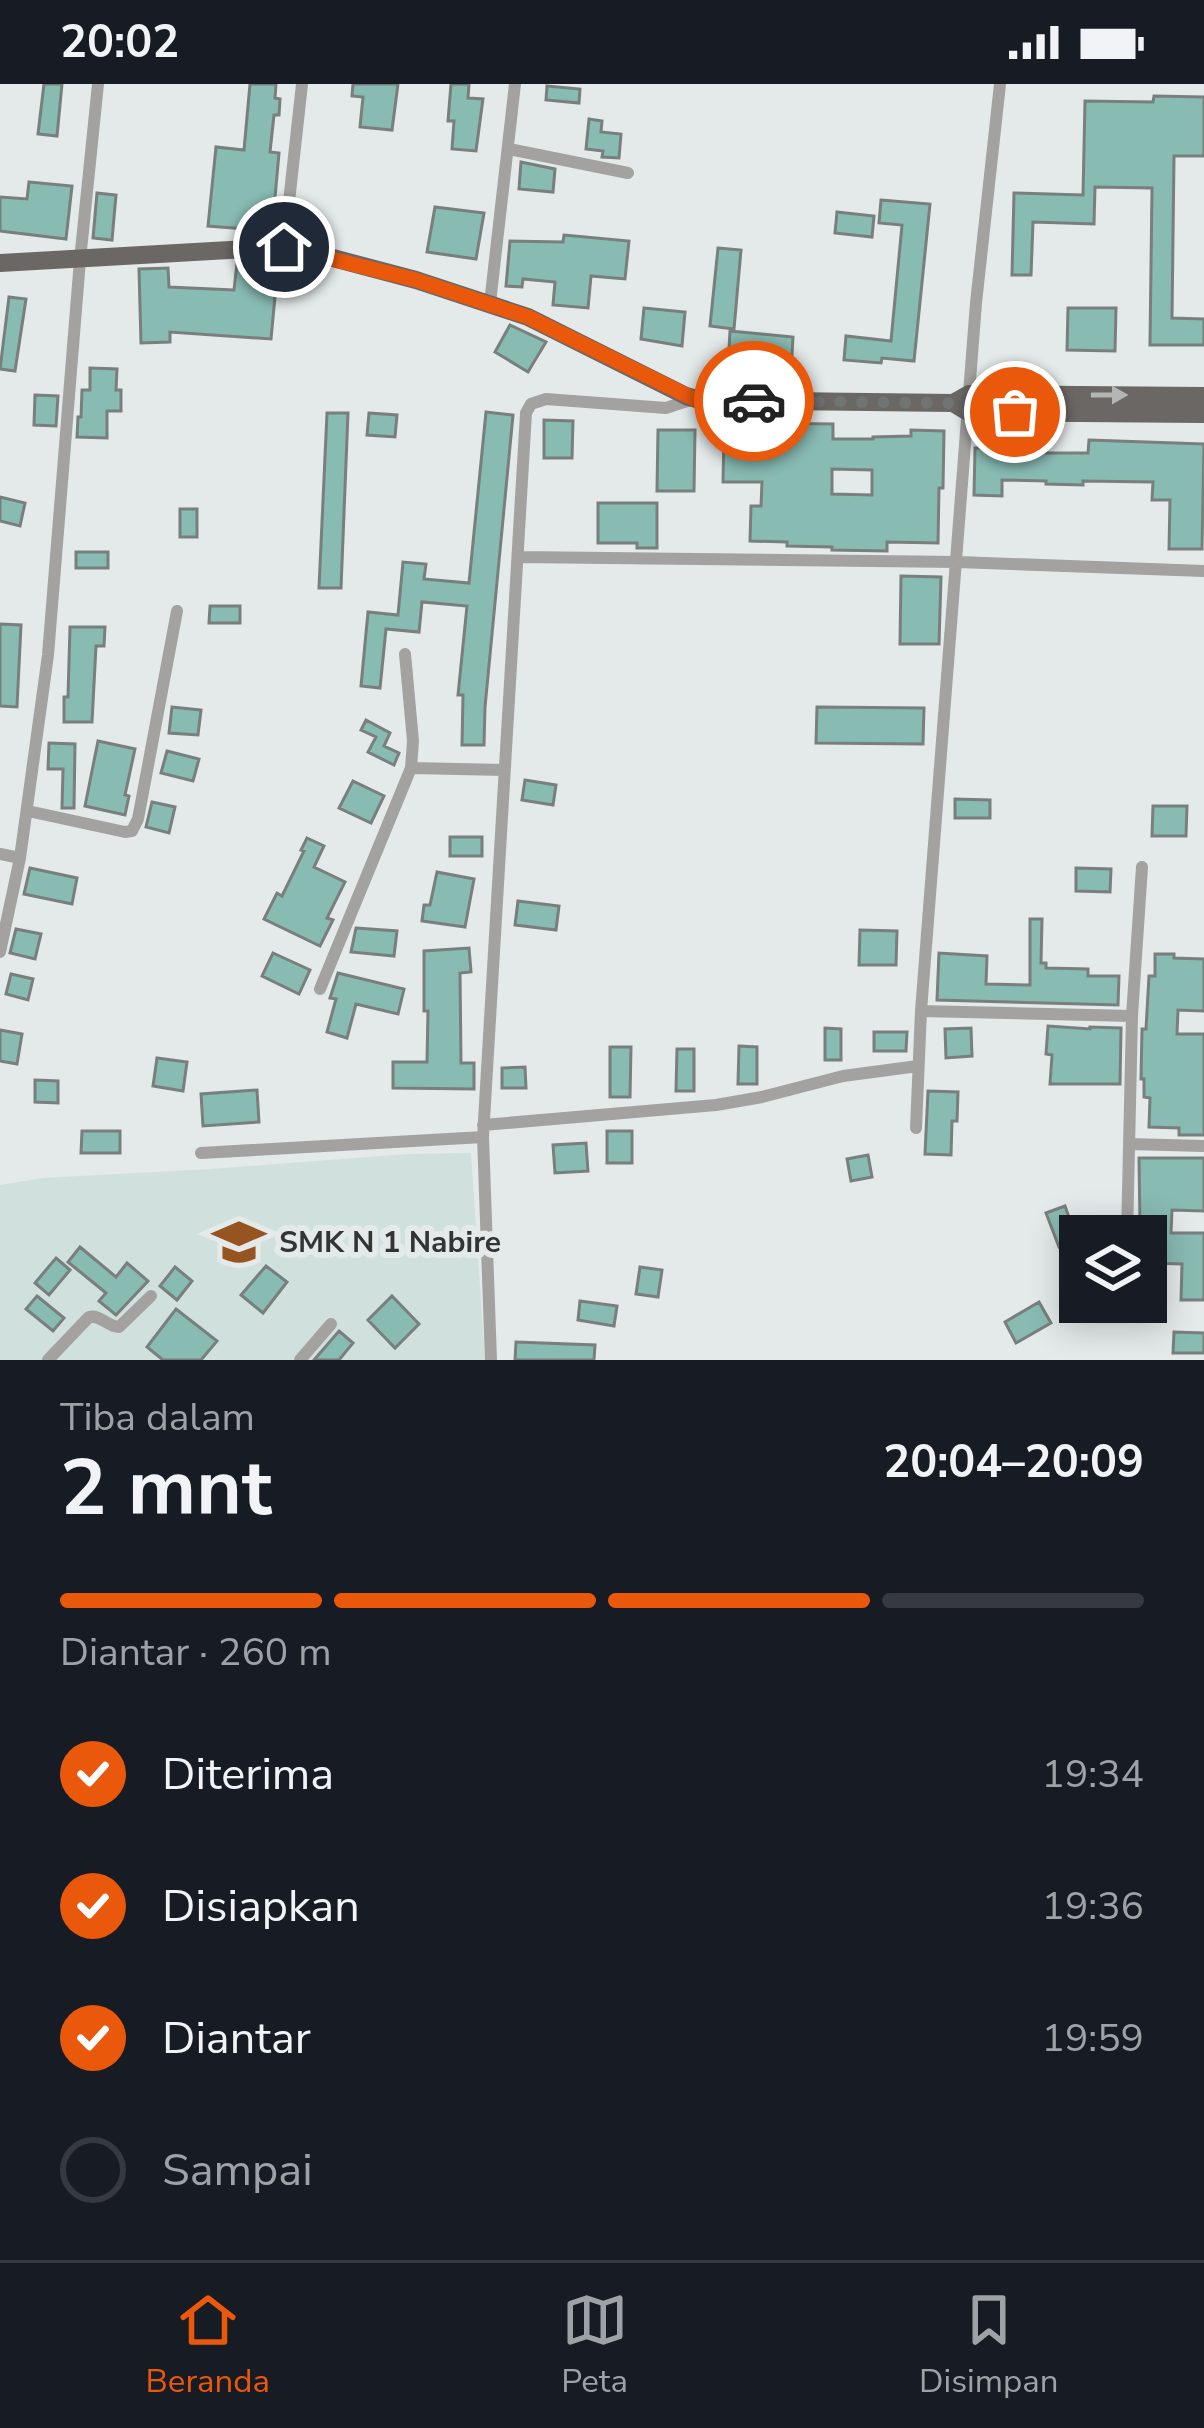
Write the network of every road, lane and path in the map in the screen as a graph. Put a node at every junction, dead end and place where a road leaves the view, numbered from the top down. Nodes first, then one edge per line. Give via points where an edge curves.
1 (98, 84) edge
2 (302, 84) edge
3 (515, 84) edge
4 (1000, 84) edge
5 (509, 149) junction
6 (628, 172) dead end
7 (284, 247) junction
8 (80, 260) junction
9 (0, 263) edge
10 (490, 303) junction
11 (1204, 396) edge
12 (694, 399) junction
13 (963, 403) junction
14 (1204, 414) edge
15 (518, 556) junction
16 (958, 562) junction
17 (1204, 571) edge
18 (177, 611) dead end
19 (405, 654) dead end
20 (411, 768) junction
21 (504, 770) junction
22 (28, 811) junction
23 (0, 854) edge
24 (20, 858) junction
25 (1142, 867) dead end
26 (0, 952) edge
27 (320, 989) dead end
28 (922, 1011) junction
29 (1132, 1016) junction
30 (918, 1066) junction
31 (916, 1128) dead end
32 (483, 1131) junction
33 (1129, 1144) junction
34 (1204, 1146) edge
35 (201, 1154) dead end
36 (1127, 1215) edge
37 (151, 1296) dead end
38 (331, 1324) dead end
39 (48, 1360) edge
40 (301, 1360) edge
41 (491, 1360) edge

1 - 8 street
2 - 7 street
3 - 5 street
4 - 13 street
5 - 6 street
5 - 10 street
7 - 8 main road
7 - 10 main road
8 - 9 main road
8 - 22 street
10 - 12 main road
13 -> 11 main road
12 - 13 main road
12 - 15 street via 666,408 531,404
13 - 14 main road
13 - 16 street
15 - 16 street
15 - 21 street
16 - 17 street
16 - 28 street
18 - 22 street via 133,831
19 - 20 street
20 - 21 street
20 - 27 street
21 - 32 street
22 - 24 street
23 - 24 street
24 - 26 street
25 - 29 street
28 - 29 street
28 - 30 street
29 - 33 street
30 - 31 street
30 - 32 street via 716,1105
32 - 35 street
32 - 41 street
33 - 34 street
33 - 36 street
37 - 39 street via 119,1327 89,1317
38 - 40 street

